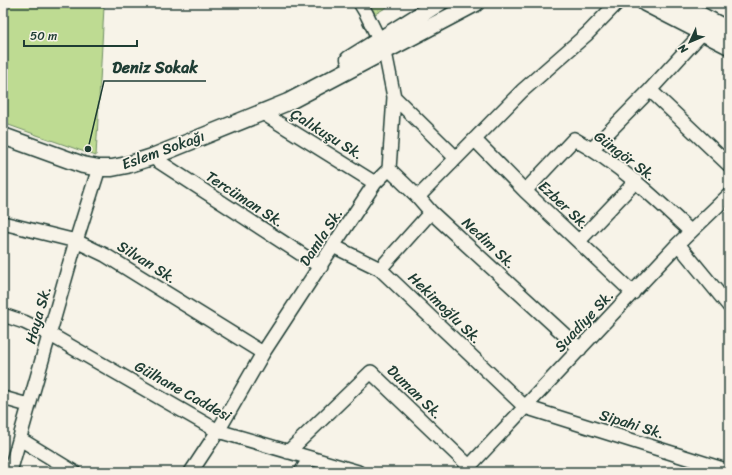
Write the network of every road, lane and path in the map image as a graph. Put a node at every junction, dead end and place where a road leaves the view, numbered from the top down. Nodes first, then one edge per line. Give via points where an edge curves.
1 (360, 3) edge
2 (439, 3) edge
3 (476, 3) edge
4 (617, 3) edge
5 (646, 3) edge
6 (677, 3) edge
7 (729, 30) edge
8 (702, 33) junction
9 (382, 46) junction
10 (729, 46) edge
11 (650, 90) junction
12 (394, 97) junction
13 (261, 112) junction
14 (3, 136) edge
15 (475, 140) junction
16 (592, 149) junction
17 (152, 157) junction
18 (456, 158) junction
19 (729, 165) edge
20 (99, 168) junction
21 (390, 169) junction
22 (636, 181) junction
23 (375, 183) junction
24 (525, 191) junction
25 (729, 195) edge
26 (418, 197) junction
27 (431, 212) junction
28 (3, 223) edge
29 (690, 231) junction
30 (76, 241) junction
31 (579, 241) junction
32 (678, 244) junction
33 (333, 246) junction
34 (320, 267) junction
35 (380, 269) junction
36 (633, 293) junction
37 (729, 306) edge
38 (3, 314) edge
39 (49, 334) junction
40 (580, 349) junction
41 (263, 353) junction
42 (3, 398) edge
43 (28, 405) junction
44 (525, 407) junction
45 (218, 431) junction
46 (20, 439) junction
47 (288, 452) junction
48 (310, 458) junction
49 (466, 469) edge
50 (727, 469) edge
51 (10, 472) edge
52 (74, 472) edge
53 (191, 472) edge
54 (301, 472) edge
55 (358, 472) edge

1 - 9 street
2 - 9 street, Eslem Sokağı
3 - 9 street, Eslem Sokağı
4 - 15 street via 587,34 522,91
5 - 8 street
6 - 7 street
8 - 10 street
8 - 11 street
9 - 12 street
9 - 13 street, Eslem Sokağı via 347,61 298,97
11 - 16 street
11 - 19 street
12 - 18 street
12 - 21 street
13 - 17 street, Eslem Sokağı
13 - 23 street, Çalıkuşu Sk.
14 - 20 street, Eslem Sokağı via 83,165
15 - 18 street
15 - 24 street, Ezber Sk.
16 - 22 street, Güngör Sk.
16 - 24 street, Güngör Sk. via 574,139
17 - 20 street, Eslem Sokağı via 112,168
17 - 34 street, Tercüman Sk.
18 - 26 street
20 - 30 street, Haya Sk.
21 - 23 street, Damla Sk.
21 - 26 street, Nedim Sk.
22 - 29 street, Güngör Sk.
22 - 31 street
23 - 33 street, Damla Sk.
24 - 31 street, Ezber Sk.
25 - 29 street, Suadiye Sk.
26 - 27 street, Nedim Sk.
27 - 35 street
27 - 40 street, Nedim Sk.
28 - 30 street, Silvan Sk.
29 - 32 street, Suadiye Sk.
30 - 39 street, Haya Sk.
30 - 41 street, Silvan Sk. via 105,255
31 - 36 street, Ezber Sk.
32 - 36 street, Suadiye Sk.
32 - 37 street
33 - 34 street, Damla Sk.
33 - 35 street, Hekimoğlu Sk.
34 - 41 street, Damla Sk.
35 - 44 street, Hekimoğlu Sk.
36 - 40 street, Suadiye Sk.
38 - 39 street, Gülhane Caddesi
39 - 43 street, Haya Sk.
39 - 45 street, Gülhane Caddesi
40 - 44 street, Suadiye Sk.
41 - 45 street, Damla Sk.
42 - 43 street
43 - 46 street, Haya Sk.
44 - 49 street, Suadiye Sk.
44 - 50 street, Sipahi Sk.
45 - 47 street, Gülhane Caddesi
45 - 53 street, Damla Sk.
46 - 51 street, Haya Sk.
46 - 52 street
47 - 48 street, Gülhane Caddesi
47 - 49 street, Duman Sk. via 371,372
48 - 54 street
48 - 55 street, Gülhane Caddesi

